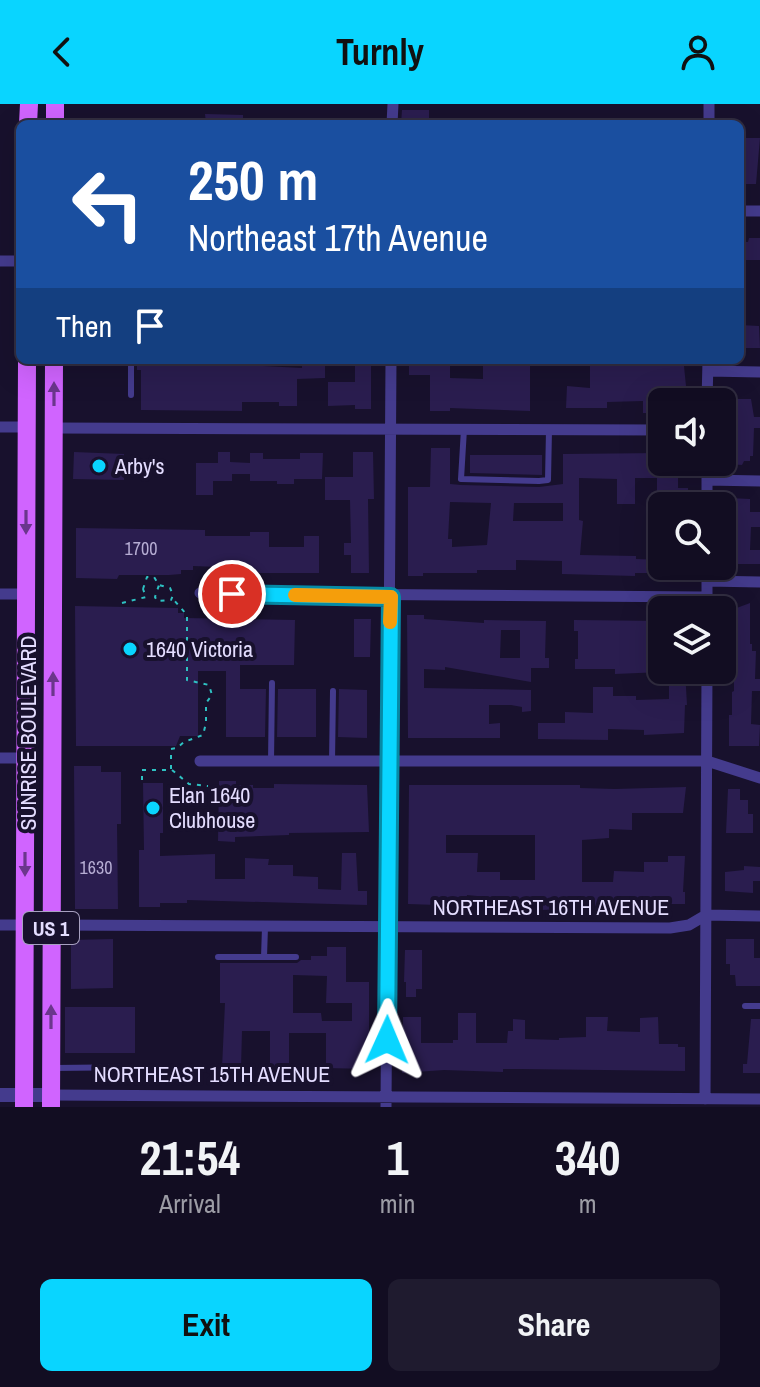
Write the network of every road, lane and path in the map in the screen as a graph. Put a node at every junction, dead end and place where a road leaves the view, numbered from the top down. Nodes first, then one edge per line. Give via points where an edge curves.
1 (27, 364) edge
2 (54, 364) edge
3 (131, 364) edge
4 (391, 364) edge
5 (708, 366) edge
6 (760, 372) edge
7 (707, 388) edge
8 (131, 395) dead end
9 (0, 427) edge
10 (26, 427) junction
11 (53, 428) junction
12 (391, 429) junction
13 (464, 429) junction
14 (549, 430) junction
15 (648, 430) edge
16 (707, 476) edge
17 (707, 480) junction
18 (760, 481) edge
19 (26, 484) junction
20 (707, 492) edge
21 (53, 513) junction
22 (707, 581) joint
23 (760, 582) edge
24 (159, 585) junction
25 (137, 589) dead end
26 (143, 589) junction
27 (200, 593) dead end
28 (0, 594) edge
29 (26, 594) junction
30 (180, 595) dead end
31 (707, 596) edge
32 (146, 597) junction
33 (155, 597) junction
34 (172, 597) junction
35 (391, 597) junction
36 (167, 600) junction
37 (122, 603) dead end
38 (648, 603) edge
39 (166, 606) dead end
40 (272, 683) dead end
41 (707, 684) edge
42 (333, 691) dead end
43 (25, 729) junction
44 (0, 758) edge
45 (25, 758) junction
46 (52, 760) junction
47 (200, 761) dead end
48 (707, 761) junction
49 (271, 762) junction
50 (332, 762) junction
51 (390, 762) junction
52 (171, 770) junction
53 (760, 778) edge
54 (142, 780) dead end
55 (208, 786) dead end
56 (706, 915) junction
57 (760, 916) edge
58 (0, 925) edge
59 (25, 925) junction
60 (51, 925) junction
61 (265, 927) junction
62 (389, 928) junction
63 (218, 957) dead end
64 (264, 957) junction
65 (296, 957) dead end
66 (745, 1006) dead end
67 (760, 1006) edge
68 (144, 1067) dead end
69 (51, 1068) junction
70 (0, 1095) edge
71 (705, 1099) junction
72 (760, 1099) edge
73 (24, 1101) edge
74 (51, 1101) edge
75 (386, 1102) edge
76 (522, 1103) edge
77 (624, 1103) edge
78 (728, 1103) edge

1 - 10 main road, SUNRISE BOULEVARD / US 1
11 -> 2 main road, SUNRISE BOULEVARD / US 1
3 - 8 lane
4 - 12 street
5 - 6 street
5 - 7 street
9 - 10 street
10 - 19 main road, SUNRISE BOULEVARD / US 1
11 - 12 street
11 - 21 main road, SUNRISE BOULEVARD / US 1
12 - 13 street
12 - 35 street
13 - 14 street
13 - 14 lane via 461,479 514,481 548,480
14 - 15 street
16 - 17 street
17 - 18 street
17 - 20 street
19 - 21 main road via 42,493
19 -> 29 main road, SUNRISE BOULEVARD / US 1
46 -> 21 main road, SUNRISE BOULEVARD / US 1
22 - 23 street
22 - 31 street
24 - 26 path via 147,577
24 - 33 path
24 - 34 path via 170,588
25 - 26 path
26 - 32 path
27 - 35 street
28 - 29 street
29 - 43 main road, SUNRISE BOULEVARD / US 1
30 - 34 path
32 - 33 path
32 - 37 path
33 - 36 path
34 - 36 path
34 - 52 path via 187,615 187,680 202,682 212,688 212,695 206,703 203,735 171,749
35 - 38 street
35 - 51 street
36 - 39 path
40 - 49 lane
41 - 48 street
42 - 50 lane
43 - 45 main road, SUNRISE BOULEVARD / US 1
43 - 46 main road
44 - 45 street
45 -> 59 main road, SUNRISE BOULEVARD / US 1
46 - 60 main road, SUNRISE BOULEVARD / US 1
47 - 49 street
48 - 51 street
48 - 53 street
48 - 56 street
49 - 50 street
50 - 51 street
51 - 62 street
52 - 54 path via 142,770
52 - 55 path via 189,784
56 - 57 street, NORTHEAST 16TH AVENUE
56 - 62 street, NORTHEAST 16TH AVENUE via 670,928
56 - 71 street
58 - 59 street
59 - 73 main road, SUNRISE BOULEVARD / US 1
60 - 61 street, NORTHEAST 16TH AVENUE
69 -> 60 main road, SUNRISE BOULEVARD / US 1
61 - 62 street, NORTHEAST 16TH AVENUE
61 - 64 lane
62 - 75 street
63 - 64 lane
64 - 65 lane
66 - 67 lane
68 - 69 lane
69 - 74 main road, SUNRISE BOULEVARD / US 1
70 - 73 street, NORTHEAST 15TH AVENUE
71 - 77 street, NORTHEAST 15TH AVENUE
71 - 78 street, NORTHEAST 15TH AVENUE
72 - 78 street, NORTHEAST 15TH AVENUE
73 - 74 street, NORTHEAST 15TH AVENUE
74 - 75 street, NORTHEAST 15TH AVENUE
75 - 76 street, NORTHEAST 15TH AVENUE
76 - 77 street, NORTHEAST 15TH AVENUE

